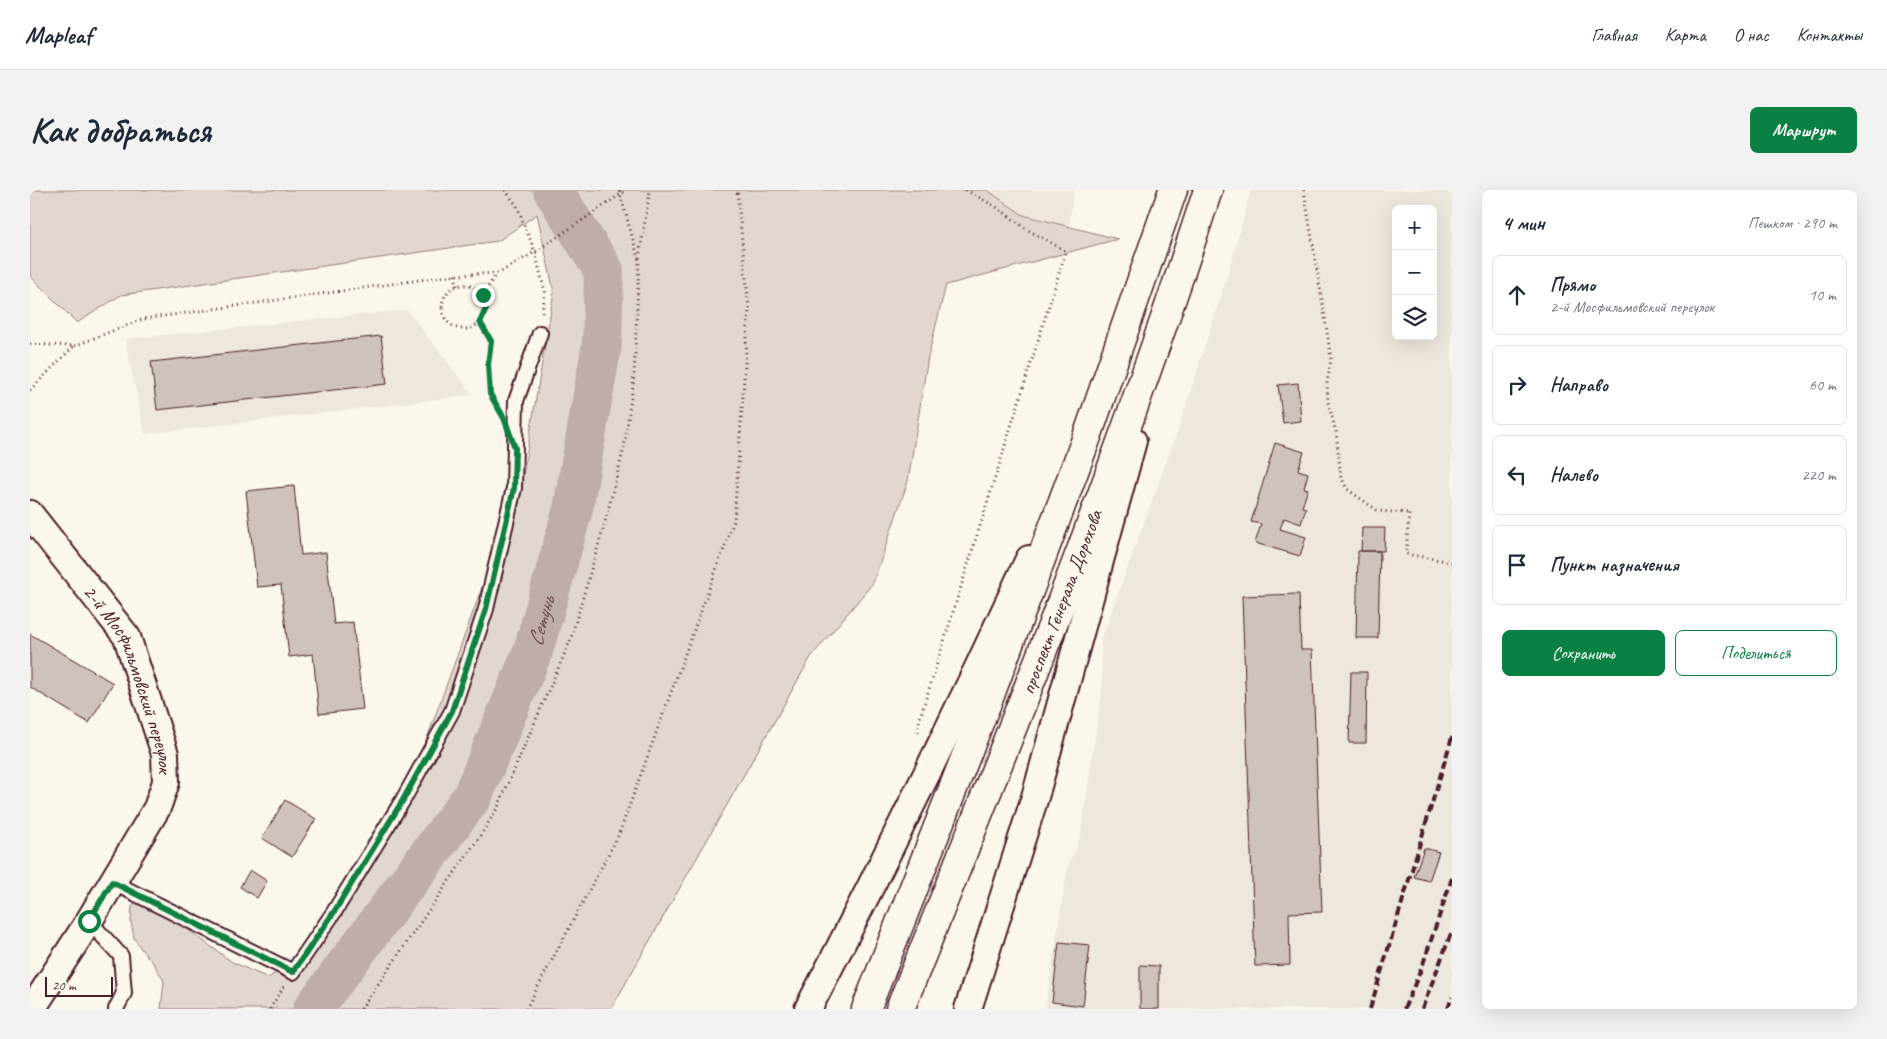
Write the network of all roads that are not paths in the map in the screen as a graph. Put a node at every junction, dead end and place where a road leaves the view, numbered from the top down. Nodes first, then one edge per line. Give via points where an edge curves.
1 (1173, 190) edge
2 (1208, 190) edge
3 (1168, 314) junction
4 (540, 333) road end
5 (1088, 434) junction
6 (30, 514) edge
7 (112, 882) junction
8 (89, 921) junction
9 (32, 1009) edge
10 (116, 1009) edge
11 (808, 1009) edge
12 (866, 1009) edge
13 (900, 1009) edge
14 (968, 1009) edge

1 - 5 main road, проспект Генерала Дорохова
2 - 3 main road, проспект Генерала Дорохова
3 - 13 main road, проспект Генерала Дорохова via 1023,705
3 - 14 street via 1035,797
4 - 7 lane via 516,401 514,488 486,609 452,711 403,800 293,972
5 - 11 street via 970,686
5 - 12 main road, проспект Генерала Дорохова via 990,695
6 - 7 street, 2-й Мосфильмовский переулок via 127,637 165,754 166,782 157,808
7 - 8 street, 2-й Мосфильмовский переулок
8 - 9 street, 2-й Мосфильмовский переулок
8 - 10 lane via 121,956 124,993

